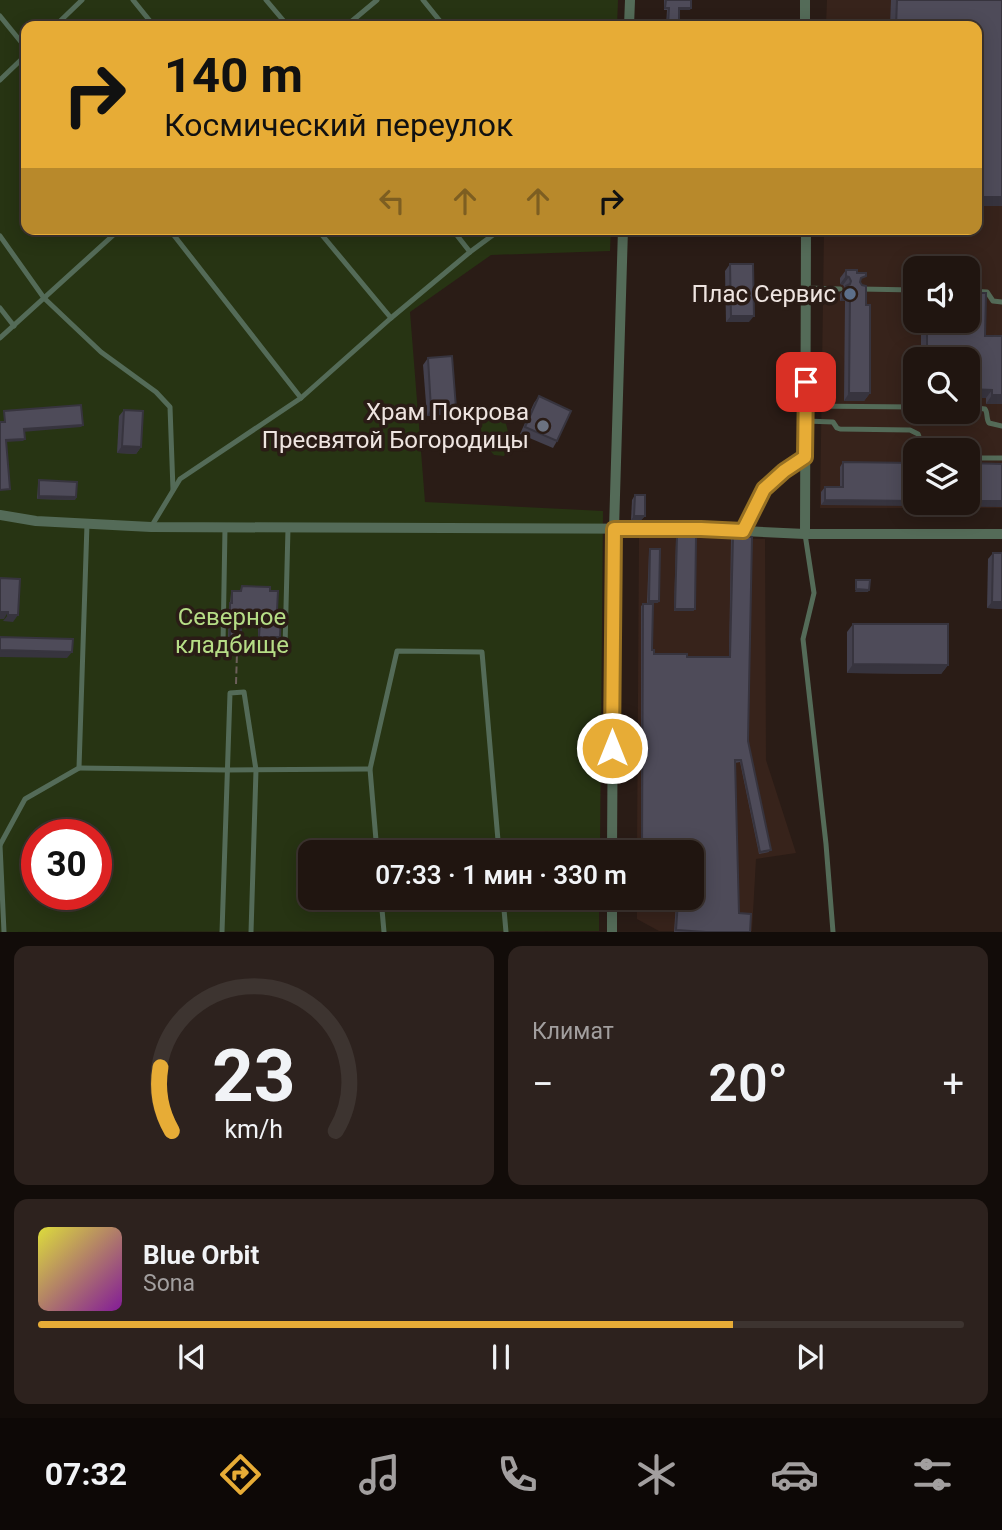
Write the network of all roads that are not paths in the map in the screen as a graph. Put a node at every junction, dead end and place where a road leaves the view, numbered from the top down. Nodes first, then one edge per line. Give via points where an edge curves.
1 (82, 0) edge
2 (133, 0) edge
3 (266, 0) edge
4 (377, 0) edge
5 (423, 0) edge
6 (630, 0) edge
7 (805, 0) edge
8 (0, 16) edge
9 (60, 21) edge
10 (149, 21) edge
11 (284, 21) edge
12 (352, 21) edge
13 (440, 21) edge
14 (629, 21) edge
15 (805, 21) edge
16 (21, 42) edge
17 (21, 60) edge
18 (0, 80) edge
19 (113, 235) edge
20 (174, 235) edge
21 (322, 235) edge
22 (457, 235) edge
23 (493, 235) edge
24 (623, 235) edge
25 (806, 235) edge
26 (0, 236) edge
27 (470, 252) junction
28 (807, 288) junction
29 (840, 289) dead end
30 (860, 289) edge
31 (903, 290) edge
32 (980, 292) edge
33 (44, 298) junction
34 (1002, 302) edge
35 (0, 307) edge
36 (391, 318) junction
37 (14, 326) junction
38 (0, 338) edge
39 (302, 398) junction
40 (806, 406) junction
41 (903, 407) edge
42 (980, 408) edge
43 (806, 421) junction
44 (1002, 426) edge
45 (920, 438) edge
46 (805, 457) junction
47 (980, 458) edge
48 (1002, 458) edge
49 (173, 490) junction
50 (0, 515) edge
51 (87, 524) junction
52 (151, 527) junction
53 (225, 528) junction
54 (288, 528) junction
55 (614, 529) junction
56 (743, 531) junction
57 (805, 534) junction
58 (1002, 534) edge
59 (79, 768) junction
60 (370, 769) junction
61 (227, 770) junction
62 (256, 770) junction
63 (376, 840) edge
64 (498, 840) edge
65 (612, 840) edge
66 (0, 845) edge
67 (382, 910) edge
68 (504, 910) edge
69 (612, 910) edge
70 (4, 932) edge
71 (222, 932) edge
72 (251, 932) edge
73 (384, 932) edge
74 (506, 932) edge
75 (611, 932) edge
76 (833, 932) edge

1 - 9 lane
2 - 10 lane
3 - 11 lane
4 - 12 lane
5 - 13 lane
6 - 14 street
7 - 15 street
8 - 16 lane
17 - 18 lane
19 - 33 lane
20 - 39 lane
21 - 36 lane
22 - 27 lane
23 - 27 lane
24 - 55 street
25 - 28 street
26 - 33 lane
27 - 36 lane
28 - 29 lane
28 - 40 street
30 - 31 lane
32 - 34 lane via 987,292 993,302
33 - 37 lane
33 - 49 lane via 101,352 170,407
35 - 37 lane
36 - 39 lane
37 - 38 lane
39 - 49 lane via 180,479
40 - 41 lane
40 - 43 street
42 - 44 lane via 987,411 989,423
43 - 45 lane via 833,422 839,429 910,430
43 - 46 street
46 - 56 lane via 764,489
46 - 57 street
47 - 48 lane
49 - 52 lane
50 - 51 street
51 - 52 street
51 - 59 lane
52 - 53 street
53 - 54 street
53 - 54 lane via 223,645 285,648
54 - 55 street
55 - 56 street
55 - 65 street
56 - 57 street
57 - 58 street
57 - 76 lane via 814,593 803,639
59 - 61 lane
59 - 66 lane via 25,799
60 - 62 lane
60 - 63 lane
60 - 64 lane via 397,651 482,652
61 - 62 lane
61 - 62 lane via 230,693 236,692 244,692
61 - 71 lane
62 - 72 lane
66 - 70 lane
67 - 73 lane
68 - 74 lane
69 - 75 street

